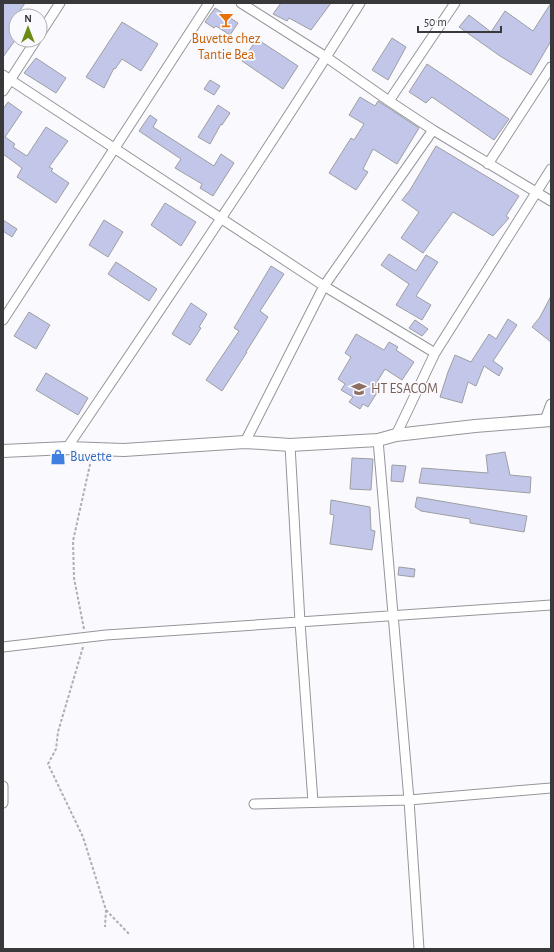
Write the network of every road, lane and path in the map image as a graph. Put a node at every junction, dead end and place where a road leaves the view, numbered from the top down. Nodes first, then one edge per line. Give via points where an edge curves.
1 (60, 3) edge
2 (209, 3) edge
3 (241, 3) edge
4 (360, 3) edge
5 (455, 3) edge
6 (48, 22) edge
7 (30, 48) edge
8 (326, 57) junction
9 (551, 67) edge
10 (7, 78) edge
11 (3, 91) edge
12 (389, 101) junction
13 (433, 130) junction
14 (115, 149) junction
15 (488, 164) junction
16 (551, 170) edge
17 (535, 193) junction
18 (551, 201) edge
19 (221, 218) junction
20 (324, 286) junction
21 (3, 320) edge
22 (435, 353) junction
23 (551, 404) edge
24 (548, 420) edge
25 (396, 435) junction
26 (378, 440) junction
27 (245, 442) junction
28 (290, 445) junction
29 (67, 448) junction
30 (94, 450) junction
31 (3, 451) edge
32 (551, 606) edge
33 (393, 616) junction
34 (300, 622) junction
35 (85, 637) junction
36 (3, 646) edge
37 (3, 786) edge
38 (551, 788) edge
39 (410, 800) junction
40 (313, 802) junction
41 (3, 803) edge
42 (254, 804) dead end
43 (106, 910) junction
44 (105, 927) dead end
45 (130, 934) dead end
46 (420, 949) edge

1 - 6 street
2 - 14 street
3 - 8 street
4 - 8 street
5 - 12 street
7 - 10 street
8 - 12 street
8 - 19 street
9 - 15 street
10 - 11 street
10 - 14 street
12 - 13 street
13 - 15 street
13 - 20 street
14 - 19 street
14 - 21 street
15 - 17 street
16 - 17 street
17 - 18 street
17 - 22 street
19 - 20 street
19 - 29 street
20 - 22 street
20 - 27 street
22 - 25 street
23 - 24 street
24 - 25 street
25 - 26 street
26 - 28 street
26 - 33 street
27 - 28 street
27 - 30 street
28 - 34 street
29 - 30 street
29 - 31 street
30 - 35 path via 73,541 74,578
32 - 33 street
33 - 34 street
33 - 39 street
34 - 35 street
34 - 40 street
35 - 36 street
35 - 43 path via 58,732 56,749 48,764 83,837
37 - 41 street
38 - 39 street
39 - 40 street
39 - 46 street
40 - 42 street
43 - 44 path
43 - 45 path

